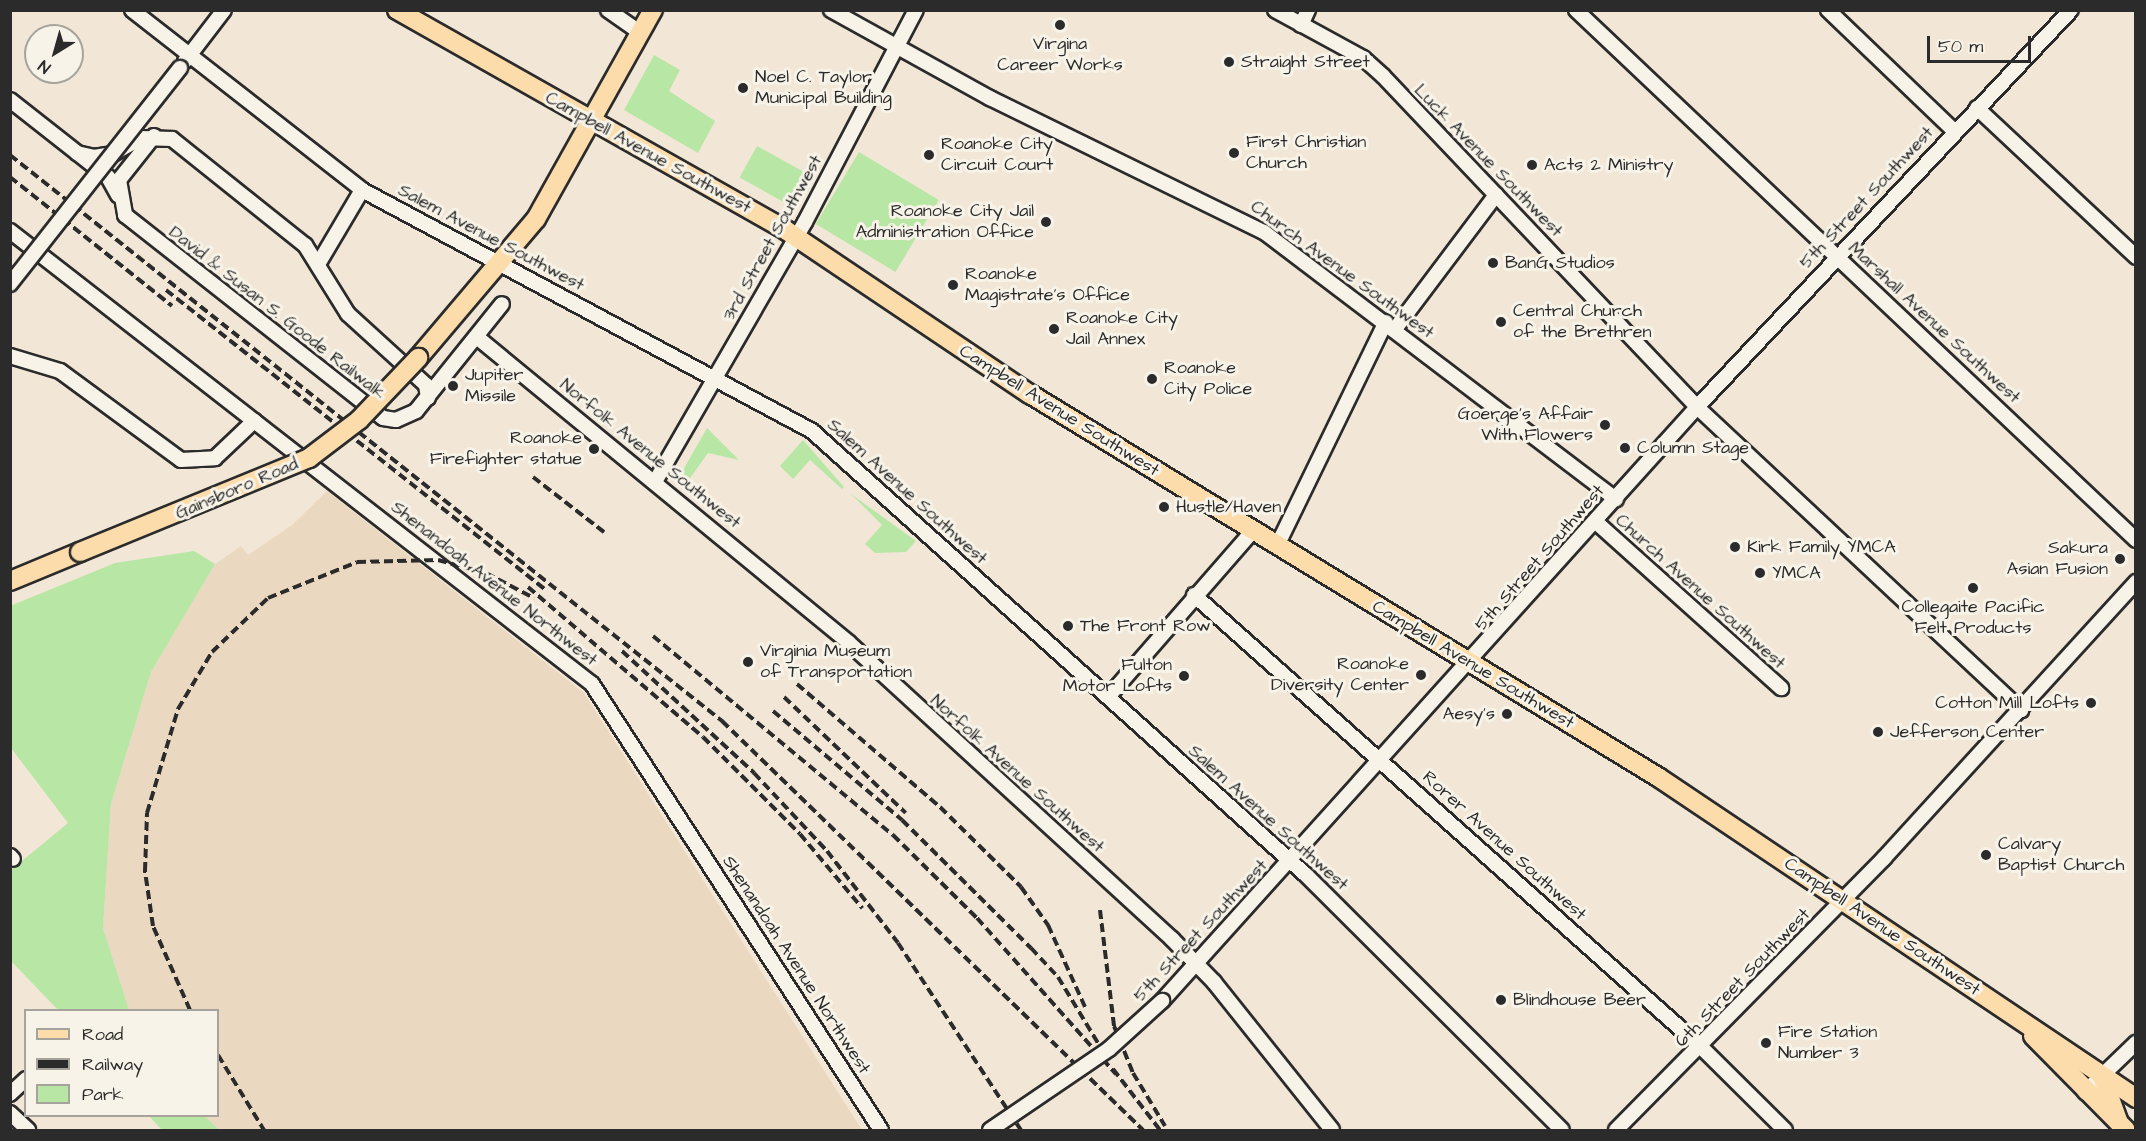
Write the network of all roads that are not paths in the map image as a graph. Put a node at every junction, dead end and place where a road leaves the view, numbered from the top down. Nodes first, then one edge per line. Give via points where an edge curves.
1 (132, 10) edge
2 (224, 10) edge
3 (397, 10) edge
4 (608, 10) edge
5 (653, 10) edge
6 (831, 10) edge
7 (916, 10) edge
8 (1275, 10) edge
9 (1308, 10) edge
10 (1576, 10) edge
11 (1828, 10) edge
12 (2071, 10) edge
13 (1300, 24) junction
14 (641, 33) junction
15 (896, 48) junction
16 (188, 55) junction
17 (10, 100) edge
18 (1977, 108) junction
19 (591, 122) junction
20 (1955, 132) junction
21 (154, 136) junction
22 (77, 153) junction
23 (362, 190) junction
24 (118, 195) junction
25 (1496, 195) junction
26 (10, 231) edge
27 (796, 236) junction
28 (1837, 256) junction
29 (2136, 256) edge
30 (320, 261) junction
31 (501, 264) junction
32 (10, 284) edge
33 (502, 304) dead end
34 (1391, 325) junction
35 (478, 338) junction
36 (10, 356) edge
37 (716, 378) junction
38 (428, 398) junction
39 (1697, 407) junction
40 (254, 421) junction
41 (656, 480) junction
42 (1616, 499) junction
43 (1596, 522) junction
44 (1252, 532) junction
45 (2136, 540) edge
46 (1277, 546) junction
47 (10, 581) edge
48 (2136, 582) edge
49 (1194, 595) junction
50 (1470, 664) junction
51 (1781, 688) dead end
52 (1108, 697) junction
53 (2021, 710) junction
54 (1381, 760) junction
55 (1291, 861) junction
56 (1844, 900) junction
57 (1198, 965) junction
58 (2016, 1018) junction
59 (2136, 1043) edge
60 (1701, 1047) junction
61 (2103, 1076) junction
62 (24, 1081) edge
63 (2085, 1092) junction
64 (10, 1094) edge
65 (2111, 1096) junction
66 (2136, 1098) edge
67 (2136, 1106) edge
68 (10, 1113) edge
69 (2119, 1128) edge
70 (28, 1131) edge
71 (881, 1131) edge
72 (990, 1131) edge
73 (1332, 1131) edge
74 (1562, 1131) edge
75 (1616, 1131) edge
76 (1785, 1131) edge

1 - 16 street, Salem Avenue Southwest
2 - 16 street
3 - 19 main road, Campbell Avenue Southwest
4 - 14 street
5 - 14 main road, Gainsboro Road
6 - 15 street, Church Avenue Southwest
7 - 15 street, 3rd Street Southwest
8 - 13 street, Luck Avenue Southwest
9 - 13 street
10 - 28 street, Marshall Avenue Southwest
11 - 20 street
12 - 18 street, 5th Street Southwest
13 - 25 street, Luck Avenue Southwest via 1363,58
14 - 19 main road, Gainsboro Road
15 - 27 street, 3rd Street Southwest
15 - 34 street, Church Avenue Southwest via 1228,210
16 - 23 street, Salem Avenue Southwest
16 - 32 street, bridge
17 - 22 street
18 - 20 street, 5th Street Southwest
18 - 29 street
19 - 27 main road, Campbell Avenue Southwest
19 - 31 main road, Gainsboro Road via 536,219
20 - 28 street, 5th Street Southwest
21 - 22 street via 112,154
21 - 24 street via 123,170
21 - 30 street via 172,140
22 - 24 street via 108,177
23 - 30 street
23 - 31 street, Salem Avenue Southwest
24 - 38 street, David & Susan S. Goode Railwalk via 125,215 362,405 396,420
25 - 34 street
25 - 39 street, Luck Avenue Southwest
26 - 40 street, Shenandoah Avenue Northwest
27 - 37 street, 3rd Street Southwest
27 - 44 main road, Campbell Avenue Southwest via 983,364
28 - 39 street, 5th Street Southwest
28 - 45 street, Marshall Avenue Southwest
30 - 38 street via 348,314 426,385
31 - 37 street, Salem Avenue Southwest
31 - 47 main road, Gainsboro Road, bridge via 359,420 309,458
33 - 35 street, David & Susan S. Goode Railwalk
34 - 42 street, Church Avenue Southwest
34 - 46 street
35 - 38 street, David & Susan S. Goode Railwalk
35 - 41 street, Norfolk Avenue Southwest
36 - 40 street via 60,371 181,460 215,458
37 - 41 street, 3rd Street Southwest
37 - 52 street, Salem Avenue Southwest via 812,431
39 - 42 street, 5th Street Southwest
39 - 53 street, Luck Avenue Southwest
40 - 71 street, Shenandoah Avenue Northwest via 576,669 606,699
41 - 57 street, Norfolk Avenue Southwest via 849,643
42 - 43 street, 5th Street Southwest
43 - 50 street, 5th Street Southwest
43 - 51 street, Church Avenue Southwest
44 - 46 main road, Campbell Avenue Southwest
44 - 49 street
46 - 50 main road, Campbell Avenue Southwest
48 - 53 street, 6th Street Southwest
49 - 52 street
49 - 54 street, Rorer Avenue Southwest
50 - 54 street, 5th Street Southwest
50 - 56 main road, Campbell Avenue Southwest via 1658,777
52 - 55 street, Salem Avenue Southwest
53 - 56 street, 6th Street Southwest
54 - 55 street, 5th Street Southwest
54 - 60 street, Rorer Avenue Southwest
55 - 57 street, 5th Street Southwest
55 - 74 street, Salem Avenue Southwest
56 - 58 main road, Campbell Avenue Southwest
56 - 60 street, 6th Street Southwest
57 - 72 street, 5th Street Southwest, bridge via 1109,1049
57 - 73 street, Norfolk Avenue Southwest
58 - 61 main road, Campbell Avenue Southwest
58 - 63 main road, Campbell Avenue Southwest
59 - 61 street
60 - 75 street, 6th Street Southwest
60 - 76 street, Rorer Avenue Southwest
61 - 63 street
61 - 65 main road
61 - 66 main road, Campbell Avenue Southwest
62 - 64 street
63 - 65 main road
63 - 69 main road, Campbell Avenue Southwest
65 - 67 main road
65 - 69 main road
68 - 70 street

